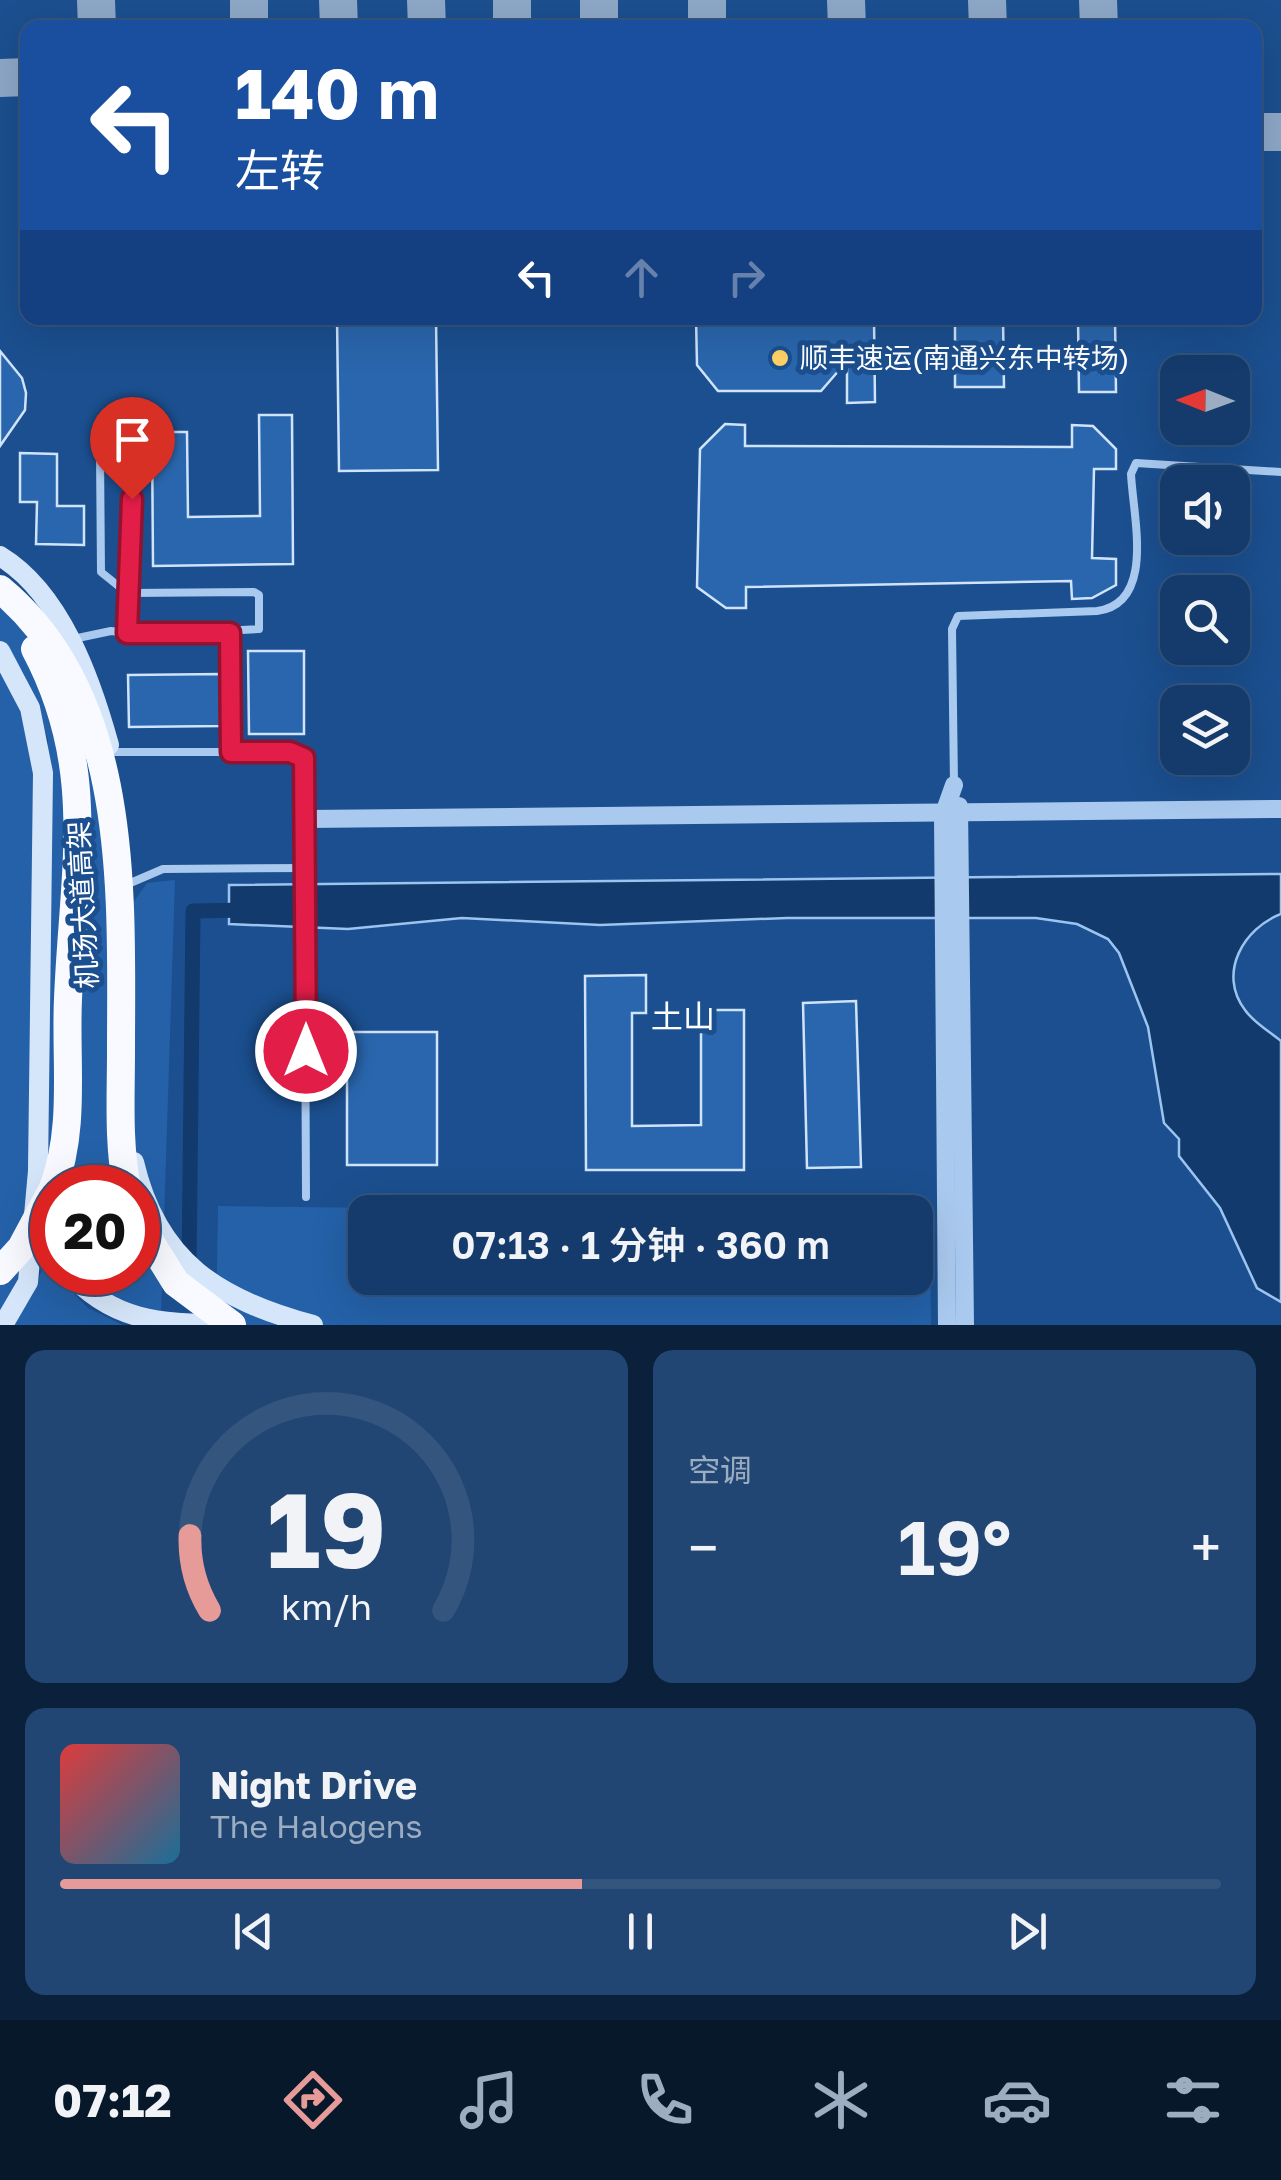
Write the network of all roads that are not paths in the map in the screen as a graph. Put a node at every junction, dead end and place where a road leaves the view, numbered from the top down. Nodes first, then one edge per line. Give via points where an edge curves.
1 (131, 421) dead end
2 (100, 453) dead end
3 (1281, 472) edge
4 (0, 556) edge
5 (4, 593) edge
6 (127, 593) junction
7 (127, 633) junction
8 (230, 633) junction
9 (69, 641) junction
10 (0, 651) edge
11 (110, 752) junction
12 (231, 752) junction
13 (954, 785) joint
14 (1281, 809) edge
15 (952, 815) junction
16 (306, 819) junction
17 (306, 868) junction
18 (128, 884) junction
19 (48, 1165) edge
20 (53, 1165) edge
21 (124, 1165) edge
22 (306, 1197) dead end
23 (30, 1226) edge
24 (160, 1257) edge
25 (0, 1271) edge
26 (30, 1272) edge
27 (89, 1295) edge
28 (168, 1323) edge
29 (3, 1325) edge
30 (219, 1325) edge
31 (231, 1325) edge
32 (313, 1325) edge
33 (947, 1325) edge
34 (966, 1325) edge

1 - 6 lane
2 - 6 lane via 99,560 102,572
3 - 13 lane via 1136,463 1135,573 1128,598 1096,611 958,616 952,629
4 - 9 main road via 36,588
5 - 20 highway via 54,689 79,786 67,1115
5 - 21 highway, 机场大道高架 via 36,622 64,664 107,793 120,896
6 - 7 lane
6 - 8 lane via 254,592 259,629
7 - 8 lane
7 - 9 lane via 90,633
8 - 12 lane
9 - 11 main road
10 - 19 main road via 30,708 43,772
11 - 12 lane
11 - 18 main road
12 - 16 lane via 301,755
13 - 15 street
14 - 15 street
15 - 16 street
15 - 33 street via 943,870
15 - 34 street via 963,870
16 - 17 lane
17 - 18 lane via 163,868
17 - 22 lane
18 - 32 main road via 133,1157 144,1206 167,1241 210,1284 245,1304
23 - 25 highway
24 - 31 highway via 176,1283
26 - 29 main road
27 - 28 main road via 128,1316
28 - 30 main road
30 - 31 main road

